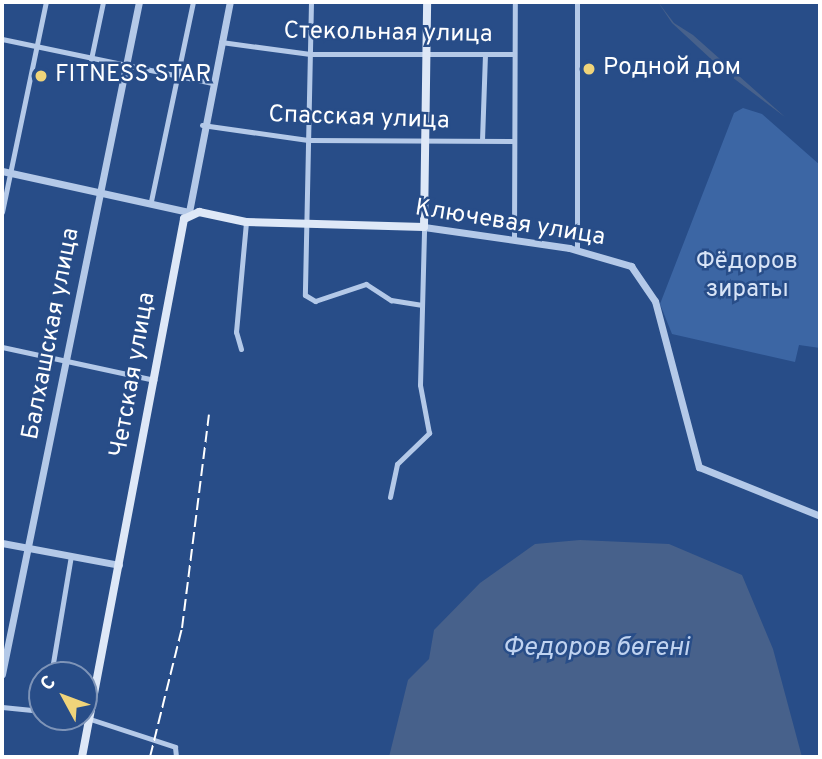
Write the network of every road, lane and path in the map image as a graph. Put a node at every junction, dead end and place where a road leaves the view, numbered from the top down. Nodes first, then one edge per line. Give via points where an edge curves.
1 (46, 2) edge
2 (103, 2) edge
3 (139, 2) edge
4 (193, 2) edge
5 (230, 2) edge
6 (311, 2) edge
7 (427, 2) edge
8 (577, 2) edge
9 (515, 4) dead end
10 (2, 39) edge
11 (220, 42) junction
12 (37, 47) junction
13 (310, 54) junction
14 (428, 54) junction
15 (485, 54) junction
16 (514, 54) junction
17 (91, 59) junction
18 (124, 65) junction
19 (178, 75) junction
20 (212, 83) junction
21 (202, 125) junction
22 (308, 139) junction
23 (482, 140) junction
24 (428, 141) junction
25 (514, 141) junction
26 (2, 171) edge
27 (11, 172) junction
28 (100, 191) junction
29 (151, 201) junction
30 (2, 212) edge
31 (189, 212) junction
32 (246, 222) junction
33 (308, 225) junction
34 (424, 227) junction
35 (514, 240) junction
36 (578, 250) junction
37 (421, 305) junction
38 (2, 346) edge
39 (241, 349) dead end
40 (64, 365) junction
41 (153, 380) junction
42 (390, 497) dead end
43 (820, 516) edge
44 (2, 543) edge
45 (28, 547) junction
46 (71, 556) junction
47 (119, 565) junction
48 (53, 661) edge
49 (98, 665) edge
50 (2, 674) edge
51 (2, 707) edge
52 (28, 710) edge
53 (98, 722) edge
54 (85, 731) edge
55 (176, 755) dead end
56 (82, 757) edge

1 - 12 street
2 - 17 street
3 - 18 street, Балхашская улица
4 - 19 street
5 - 11 street, Четская улица
6 - 13 street
7 - 14 main road
8 - 36 street
9 - 16 street
10 - 12 street
11 - 13 street, Стекольная улица
11 - 20 street, Четская улица
12 - 17 street
12 - 27 street
13 - 14 street, Стекольная улица
13 - 22 street
14 - 15 street, Стекольная улица
14 - 24 main road
15 - 16 street, Стекольная улица
15 - 23 street
16 - 25 street
17 - 18 street
18 - 19 street
18 - 28 street, Балхашская улица
19 - 20 street
19 - 29 street
20 - 21 street, Четская улица
21 - 22 street, Спасская улица
21 - 31 street, Четская улица
22 - 24 street, Спасская улица
22 - 33 street
23 - 24 street, Спасская улица
23 - 25 street, Спасская улица
24 - 34 main road
25 - 35 street
26 - 27 street, Ключевая улица
27 - 28 street, Ключевая улица
27 - 30 street
28 - 29 street, Ключевая улица
28 - 40 street, Балхашская улица
29 - 31 street, Ключевая улица
31 - 32 main road, Ключевая улица
31 - 41 main road, Четская улица via 180,229
32 - 33 main road, Ключевая улица
32 - 39 street via 236,332
33 - 34 main road, Ключевая улица
33 - 37 street via 309,300 366,284 391,300
34 - 35 street, Ключевая улица
34 - 37 street
35 - 36 street, Ключевая улица
36 - 43 street, Ключевая улица via 631,266 645,280 704,474
37 - 42 street via 420,385 429,433 397,464
38 - 40 street
40 - 41 street
40 - 45 street, Балхашская улица
41 - 47 main road, Четская улица
44 - 45 street
45 - 46 street
45 - 50 street, Балхашская улица
46 - 47 street
46 - 48 street
47 - 49 main road, Четская улица
51 - 52 street
53 - 55 street via 175,747
54 - 56 main road, Четская улица

